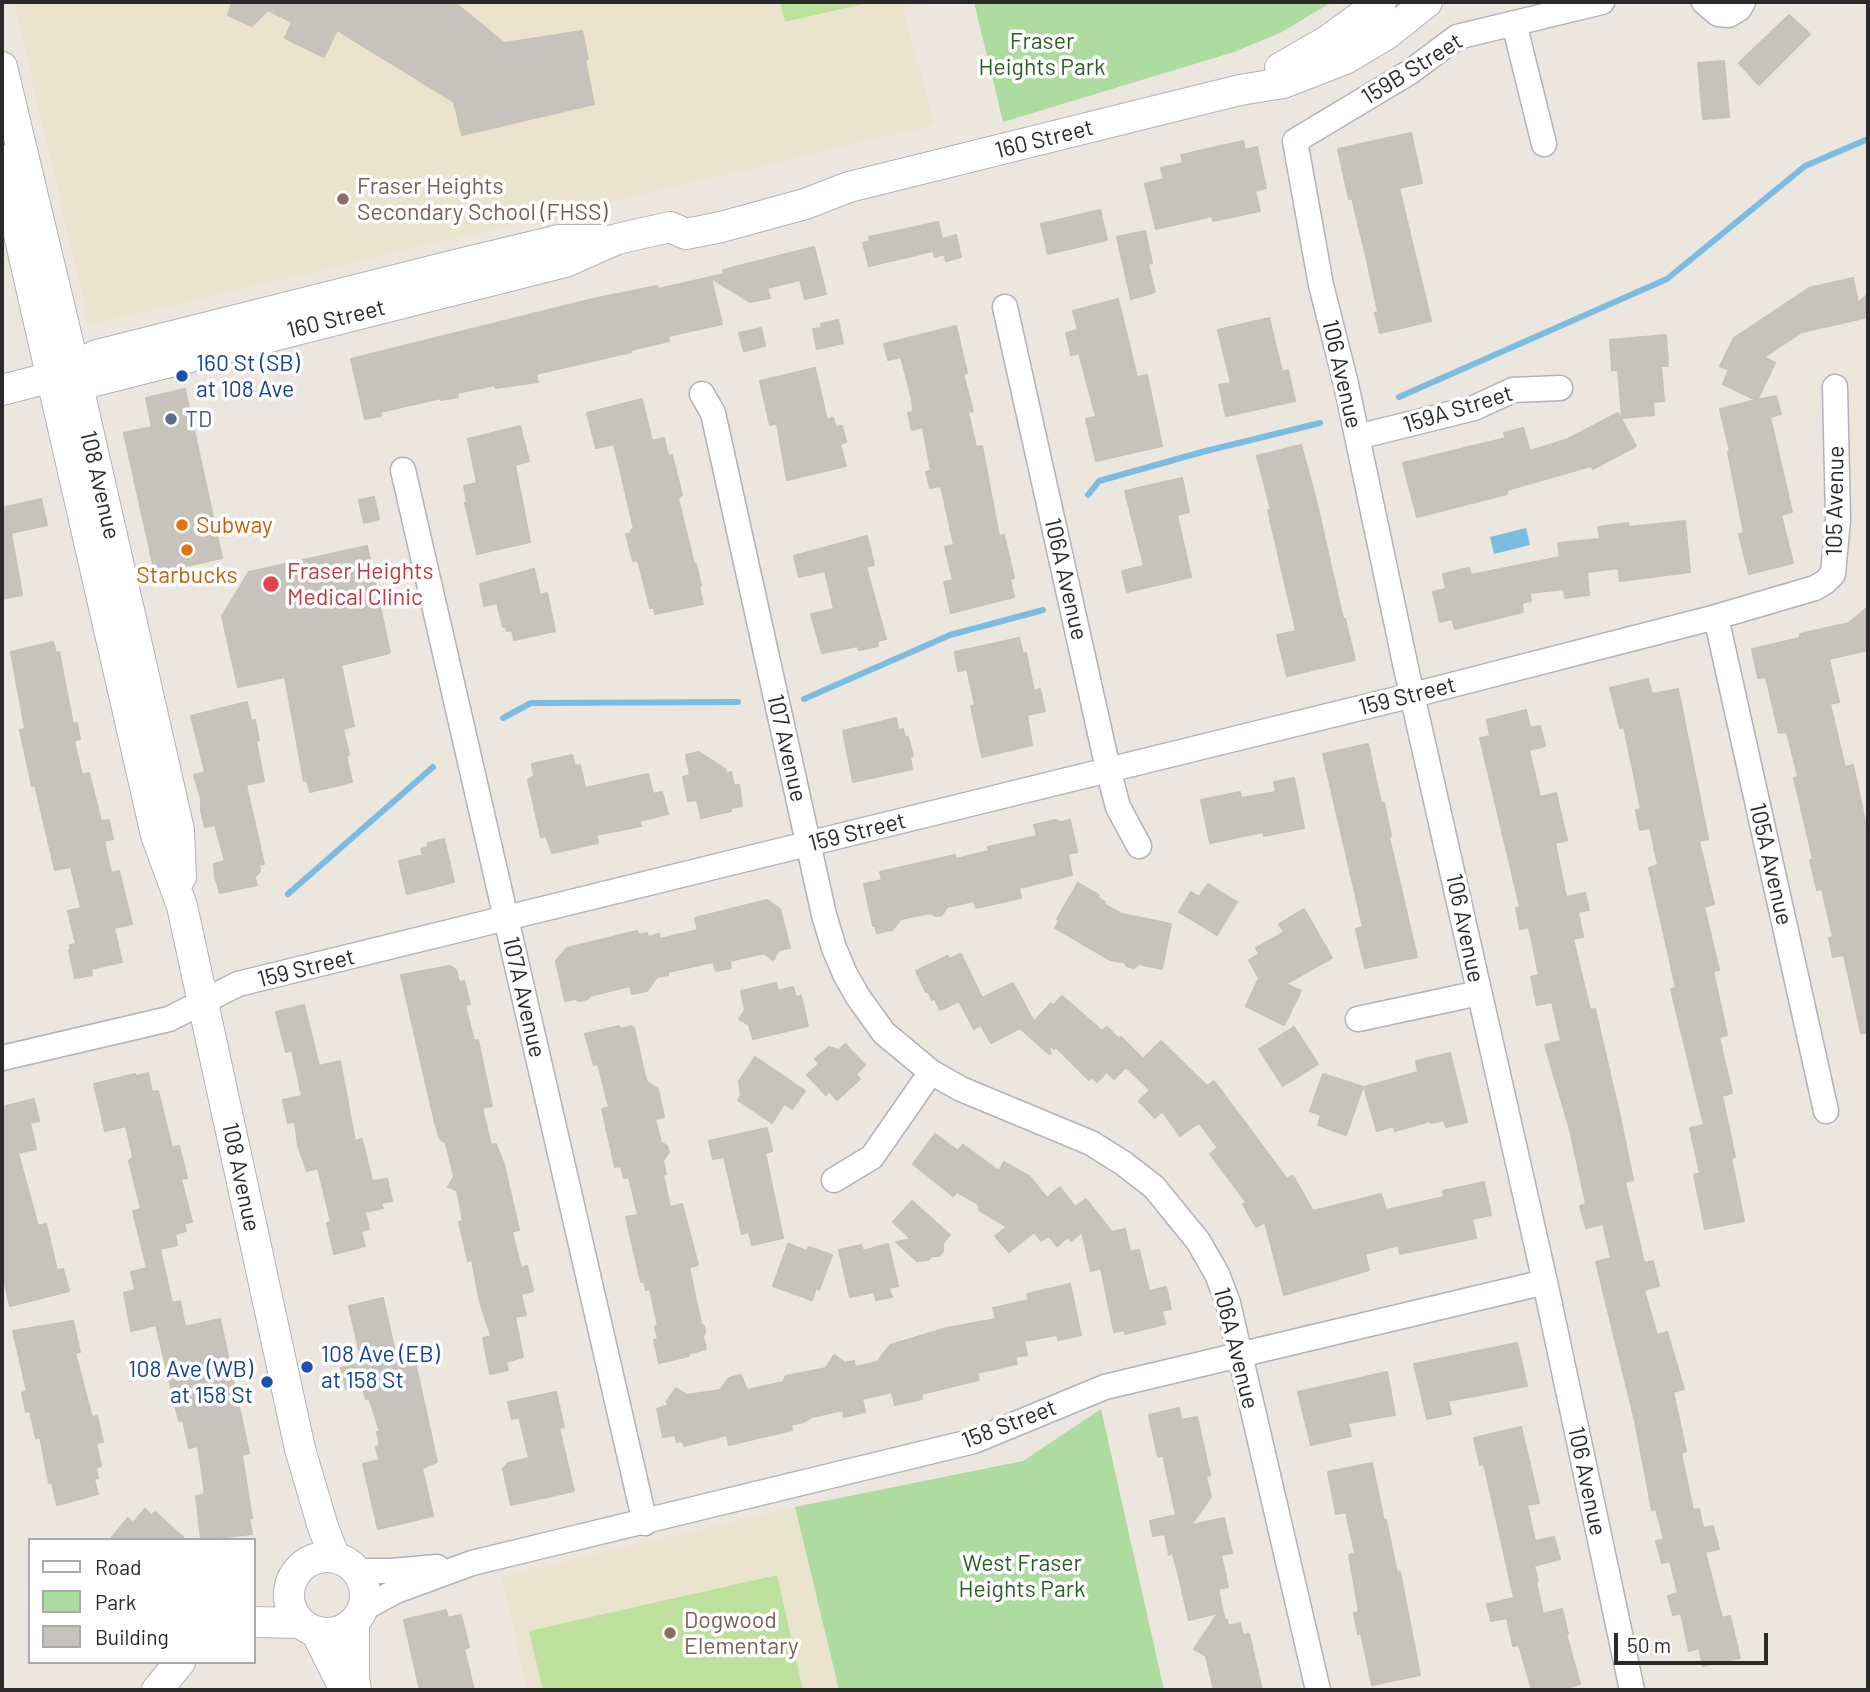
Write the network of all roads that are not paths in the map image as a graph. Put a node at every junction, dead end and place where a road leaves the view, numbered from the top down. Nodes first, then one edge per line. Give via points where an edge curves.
1 (1381, 2) edge
2 (1427, 2) edge
3 (1602, 2) edge
4 (1704, 2) edge
5 (1743, 2) edge
6 (1514, 23) junction
7 (2, 67) edge
8 (1240, 90) junction
9 (1544, 144) dead end
10 (2, 160) edge
11 (1299, 165) joint
12 (617, 239) junction
13 (455, 264) junction
14 (1005, 307) dead end
15 (308, 326) junction
16 (67, 374) junction
17 (1835, 387) dead end
18 (1560, 388) dead end
19 (2, 390) edge
20 (702, 394) dead end
21 (1357, 437) junction
22 (403, 470) dead end
23 (1716, 617) junction
24 (1413, 695) junction
25 (1108, 769) junction
26 (809, 845) junction
27 (1139, 846) dead end
28 (506, 920) junction
29 (1479, 993) junction
30 (203, 1002) junction
31 (1359, 1019) dead end
32 (2, 1058) edge
33 (931, 1072) junction
34 (1826, 1111) dead end
35 (834, 1181) dead end
36 (1545, 1282) junction
37 (1239, 1355) junction
38 (300, 1450) junction
39 (645, 1523) junction
40 (472, 1563) junction
41 (346, 1564) junction
42 (297, 1575) junction
43 (256, 1604) edge
44 (359, 1616) junction
45 (256, 1622) edge
46 (308, 1627) junction
47 (178, 1664) edge
48 (157, 1690) edge
49 (345, 1690) edge
50 (356, 1690) edge
51 (1318, 1690) edge
52 (1632, 1690) edge

1 - 8 street, 160 Street via 1307,54
2 - 8 street, 160 Street via 1345,59 1283,83
3 - 6 street, 159B Street
4 - 5 street via 1718,14 1729,15
6 - 9 street
6 - 11 street, 159B Street via 1457,37 1410,72 1295,141
7 - 16 street, 108 Avenue
8 - 12 street, 160 Street via 849,187 721,227 686,234 670,227
10 - 16 street, 108 Avenue
11 - 21 street, 106 Avenue via 1321,285
12 - 13 street, 160 Street via 559,240
12 - 15 street, 160 Street via 565,262
13 - 15 street via 419,286 324,309
13 - 16 street, 160 Street via 97,355
14 - 25 street, 106A Avenue
15 - 16 street, 160 Street via 95,381
16 - 19 street, 160 Street
16 - 30 street, 108 Avenue via 156,835 182,905
17 - 23 street, 105 Avenue via 1838,519 1833,573 1815,588
18 - 21 street, 159A Street via 1513,390 1474,408
20 - 26 street, 107 Avenue via 713,413
21 - 24 street, 106 Avenue
22 - 28 street, 107A Avenue
23 - 24 street, 159 Street
23 - 34 street, 105A Avenue
24 - 25 street, 159 Street
24 - 29 street, 106 Avenue
25 - 26 street, 159 Street
25 - 27 street, 106A Avenue via 1118,807
26 - 28 street, 159 Street
26 - 33 street, 107 Avenue via 824,915 845,974 884,1033
28 - 30 street, 159 Street via 238,984
28 - 39 street, 107A Avenue
29 - 31 street
29 - 36 street, 106 Avenue
30 - 32 street, 159 Street via 169,1019
30 - 38 street, 108 Avenue
33 - 35 street via 872,1157
33 - 37 street, 106A Avenue via 1091,1143 1154,1187 1198,1241 1217,1274
36 - 37 street, 158 Street
36 - 52 street, 106 Avenue
37 - 39 street, 158 Street via 1105,1387 974,1441
37 - 51 street, 106A Avenue
38 - 41 street, 108 Avenue via 323,1527
38 - 42 street, 108 Avenue via 306,1531
39 - 40 street, 158 Street
40 - 41 street, 158 Street via 391,1571
40 - 44 street, 158 Street via 396,1591
41 - 42 street via 324,1557
41 - 44 street via 365,1589
42 - 43 street
42 - 46 street via 290,1605
44 - 46 street via 337,1633
44 - 50 street
45 - 46 street
46 - 49 street
47 - 48 street

